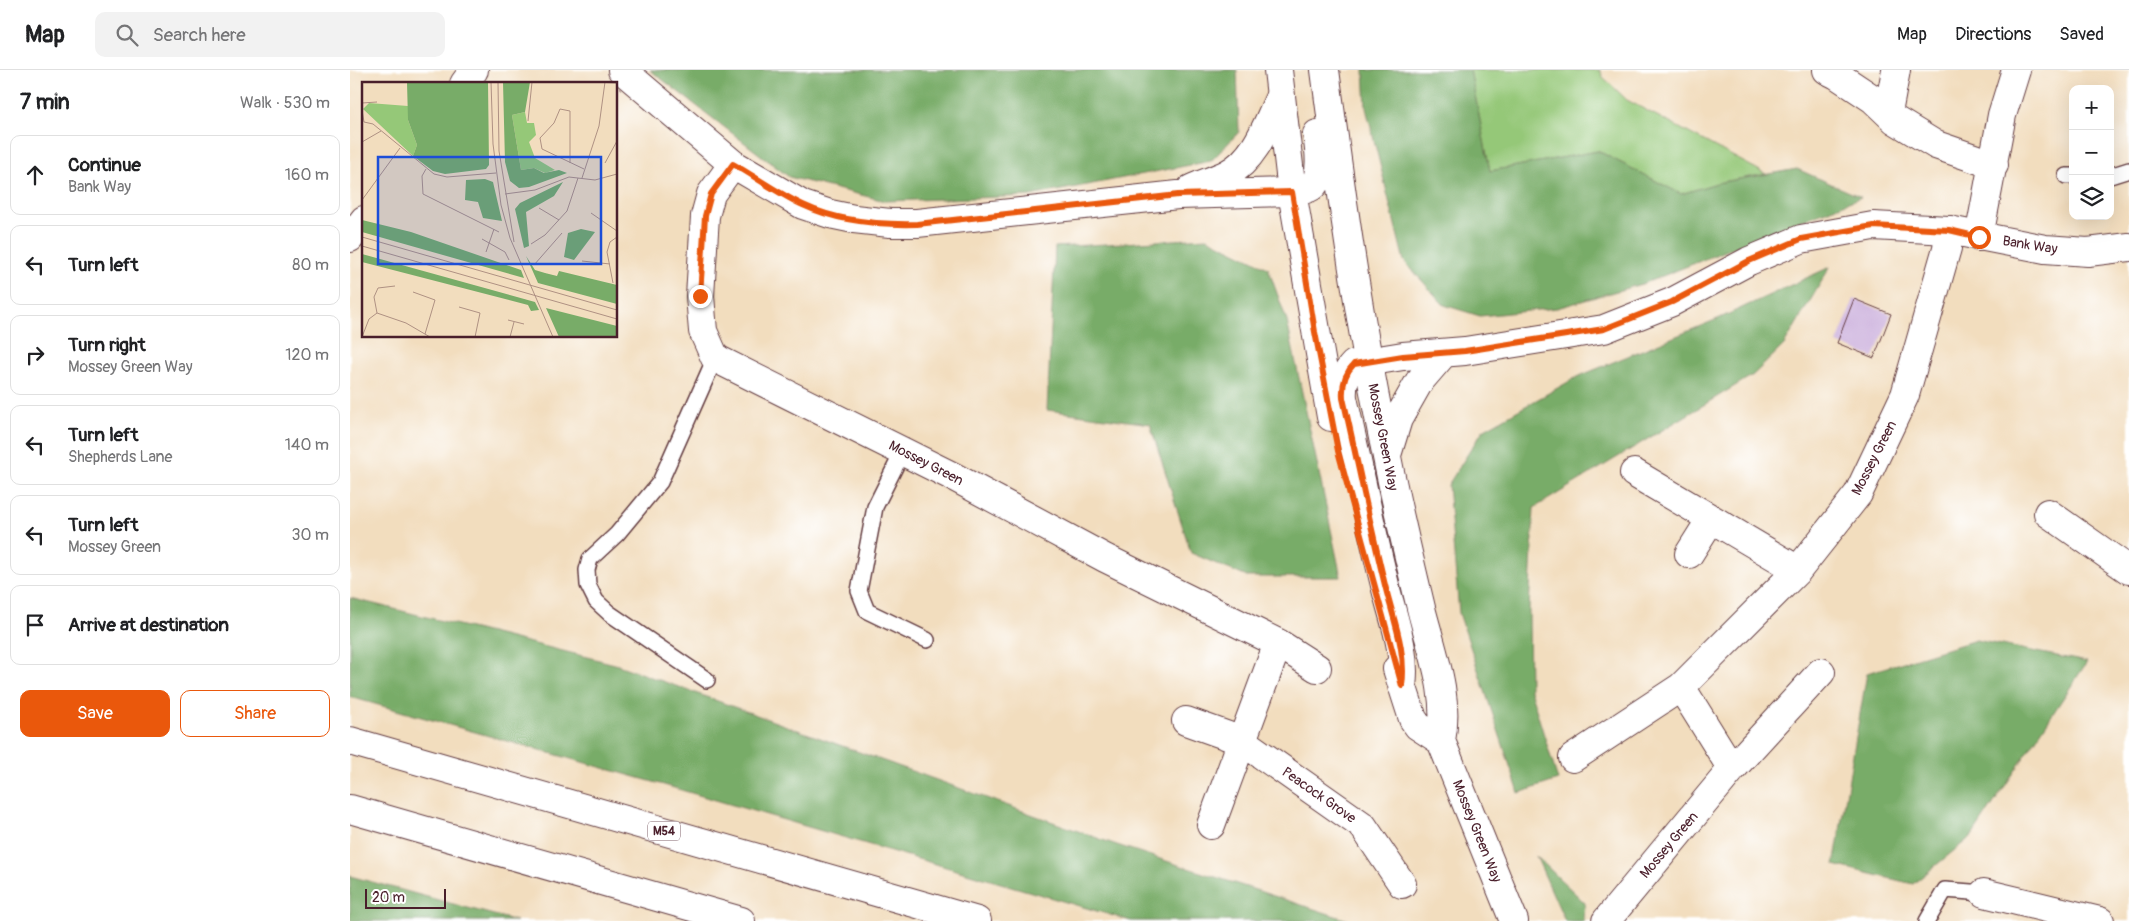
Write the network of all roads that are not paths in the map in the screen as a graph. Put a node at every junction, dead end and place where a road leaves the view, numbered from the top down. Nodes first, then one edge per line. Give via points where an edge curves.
1 (474, 70) edge
2 (622, 70) edge
3 (1310, 70) edge
4 (1325, 70) edge
5 (1827, 70) edge
6 (1896, 70) edge
7 (2016, 70) edge
8 (465, 82) edge
9 (1279, 83) edge
10 (1888, 113) junction
11 (733, 164) junction
12 (1994, 165) junction
13 (2129, 170) edge
14 (2113, 175) edge
15 (1292, 192) junction
16 (1178, 195) junction
17 (362, 223) edge
18 (1949, 230) junction
19 (1979, 237) junction
20 (350, 238) edge
21 (2129, 247) edge
22 (1444, 353) junction
23 (714, 358) junction
24 (1368, 361) junction
25 (903, 451) junction
26 (1386, 456) junction
27 (1634, 473) dead end
28 (2048, 513) dead end
29 (1711, 519) junction
30 (1689, 554) dead end
31 (1798, 570) junction
32 (2129, 570) edge
33 (927, 640) dead end
34 (1278, 643) junction
35 (1317, 668) dead end
36 (1821, 672) dead end
37 (707, 680) dead end
38 (1402, 686) junction
39 (1682, 688) junction
40 (1186, 720) dead end
41 (1242, 741) junction
42 (1441, 741) junction
43 (350, 742) edge
44 (1573, 758) dead end
45 (1732, 770) junction
46 (350, 809) edge
47 (1211, 825) dead end
48 (1402, 884) dead end
49 (1984, 893) joint
50 (741, 921) edge
51 (977, 921) edge
52 (1514, 921) edge
53 (1606, 921) edge
54 (1927, 921) edge
55 (2100, 921) edge

1 - 8 main road
2 - 11 main road
3 - 15 main road via 1319,168 1316,182 1311,187
4 - 24 main road, Mossey Green Way
5 - 10 main road via 1873,99
6 - 10 main road
7 - 12 main road via 2002,115
9 - 15 main road
9 - 16 main road via 1261,138 1246,160 1227,174
10 - 12 main road via 1936,145
11 - 16 main road via 803,205 838,216 890,224 917,224
11 - 23 main road via 711,194 705,216 700,296 703,331
12 - 19 main road
13 - 14 lane
15 - 16 main road
15 - 38 main road via 1338,451
17 - 20 main road
18 - 19 main road, Bank Way
18 - 22 main road, Bank Way via 1873,226 1801,239 1749,261 1672,302 1604,329
18 - 31 main road, Mossey Green via 1947,248 1905,395 1858,494
19 - 21 main road, Bank Way via 2053,250 2088,252
22 - 24 main road, Bank Way
22 - 26 main road via 1419,382 1398,419
23 - 25 main road, Mossey Green
23 - 37 lane via 660,482 617,534 590,559 587,570 588,585 596,601 609,613
24 - 26 main road, Mossey Green Way
24 - 38 main road via 1354,364 1349,369 1342,392 1402,654
25 - 33 lane via 875,507 859,591 868,612
25 - 34 main road, Mossey Green via 1105,558
26 - 42 main road, Mossey Green Way via 1442,688 1444,727
27 - 29 main road
28 - 32 main road
29 - 30 main road
29 - 31 main road
31 - 39 main road, Mossey Green
34 - 35 main road, Mossey Green
34 - 41 main road
36 - 45 main road, Mossey Green
38 - 42 main road via 1413,719
39 - 44 main road, Mossey Green
39 - 45 main road
40 - 41 main road, Peacock Grove
41 - 47 main road
41 - 48 main road, Peacock Grove via 1364,826
42 - 52 main road, Mossey Green Way
43 - 51 main road, M54
45 - 53 main road, Mossey Green
46 - 50 main road
49 - 54 lane via 1945,890
49 - 55 main road

